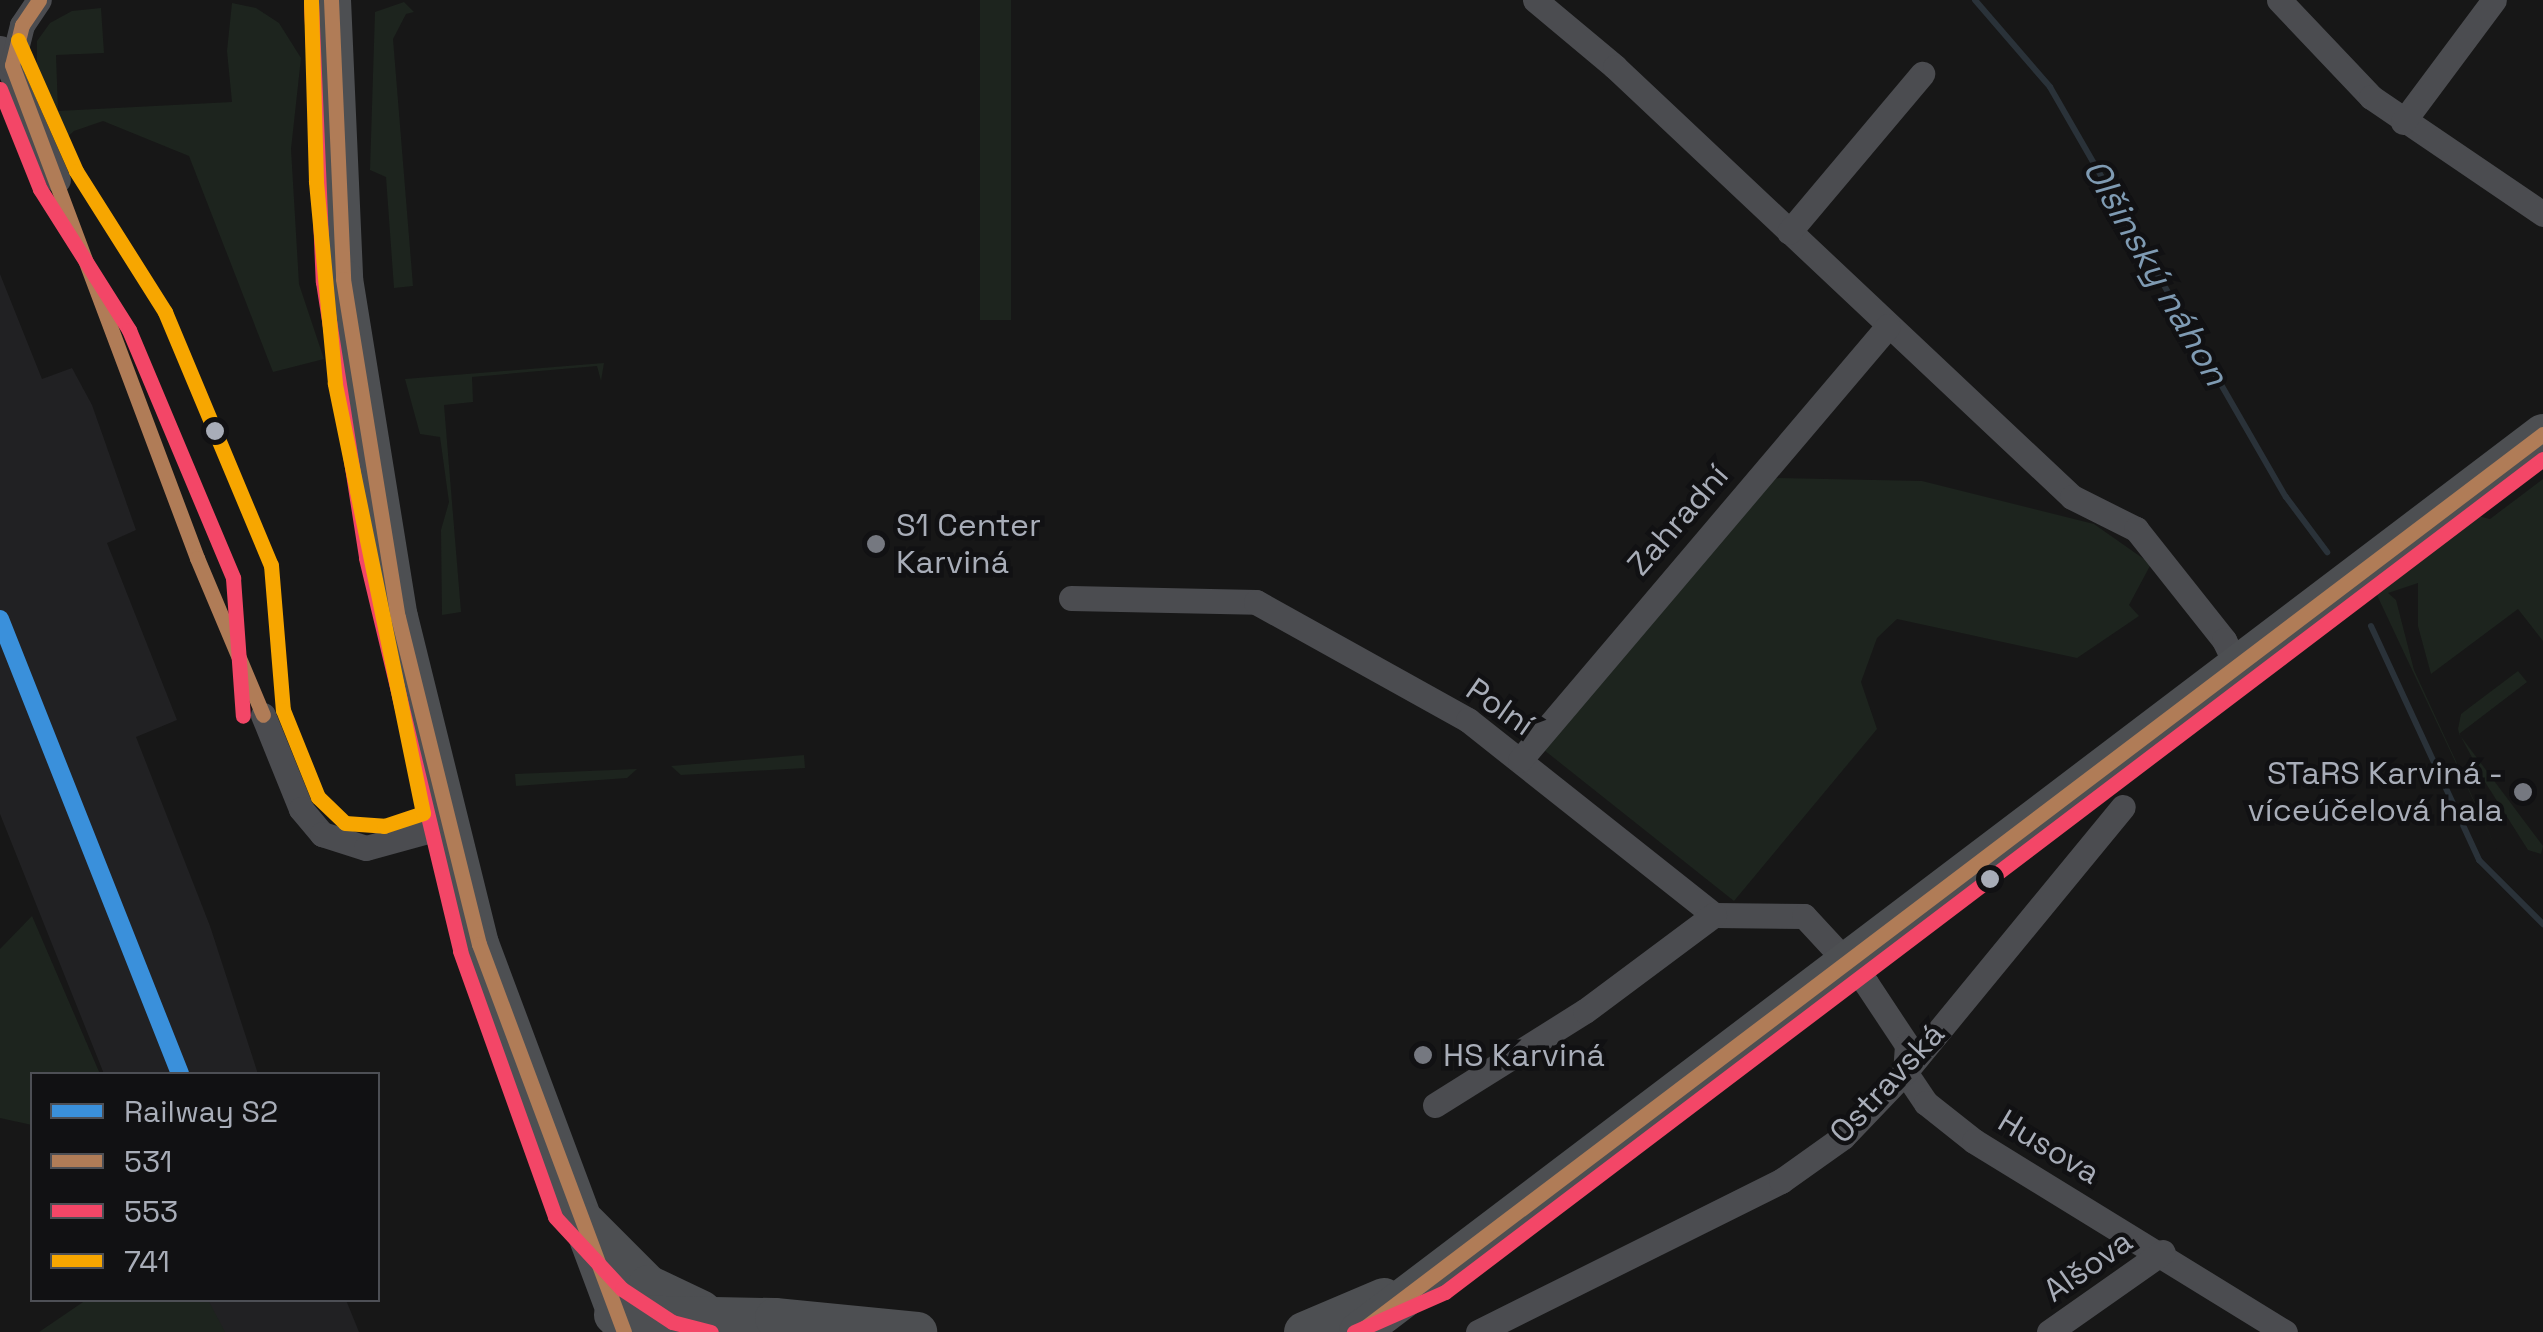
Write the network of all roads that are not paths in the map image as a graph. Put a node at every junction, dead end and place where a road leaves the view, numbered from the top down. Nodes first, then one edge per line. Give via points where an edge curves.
1 (39, 0) edge
2 (332, 0) edge
3 (1535, 0) edge
4 (2278, 0) edge
5 (2494, 0) edge
6 (6, 56) edge
7 (1922, 74) dead end
8 (2402, 122) junction
9 (58, 180) dead end
10 (2543, 214) edge
11 (1789, 232) junction
12 (1888, 326) junction
13 (2543, 434) edge
14 (2543, 463) edge
15 (2469, 488) junction
16 (1071, 598) dead end
17 (2236, 665) junction
18 (263, 715) dead end
19 (1520, 760) junction
20 (2123, 807) dead end
21 (446, 826) junction
22 (1714, 915) junction
23 (1846, 960) junction
24 (1905, 1072) junction
25 (1435, 1105) dead end
26 (572, 1207) junction
27 (2163, 1252) junction
28 (1434, 1276) junction
29 (1385, 1318) edge
30 (730, 1324) edge
31 (618, 1326) edge
32 (917, 1332) edge
33 (1304, 1332) edge
34 (1359, 1332) edge
35 (1478, 1332) edge
36 (2050, 1332) edge
37 (2285, 1332) edge

1 - 6 street
2 - 21 main road via 336,179 355,380
3 - 11 street
4 - 8 street
5 - 8 street
6 - 9 street
7 - 11 street
8 - 10 street
11 - 12 street
12 - 17 street via 2072,497 2136,529 2224,640
12 - 19 street, Zahradní
13 - 15 main road
14 - 15 main road
15 - 17 main road
16 - 19 street, Polní via 1256,602 1468,720
17 - 23 main road
18 - 21 street via 301,809 322,834 366,848
19 - 22 street, Polní
20 - 24 street, Ostravská
21 - 26 main road via 479,944
22 - 23 street via 1804,916
22 - 25 street via 1585,1011
23 - 24 street, Husova via 1907,1045
23 - 28 main road
24 - 27 street, Husova via 1926,1102 1974,1141
24 - 35 street, Ostravská via 1843,1137 1781,1182
26 - 30 main road via 663,1295
26 - 31 main road
27 - 36 street, Alšova
27 - 37 street, Husova
28 - 29 main road
28 - 33 main road
29 - 34 main road
30 - 31 main road
30 - 32 main road via 775,1318

